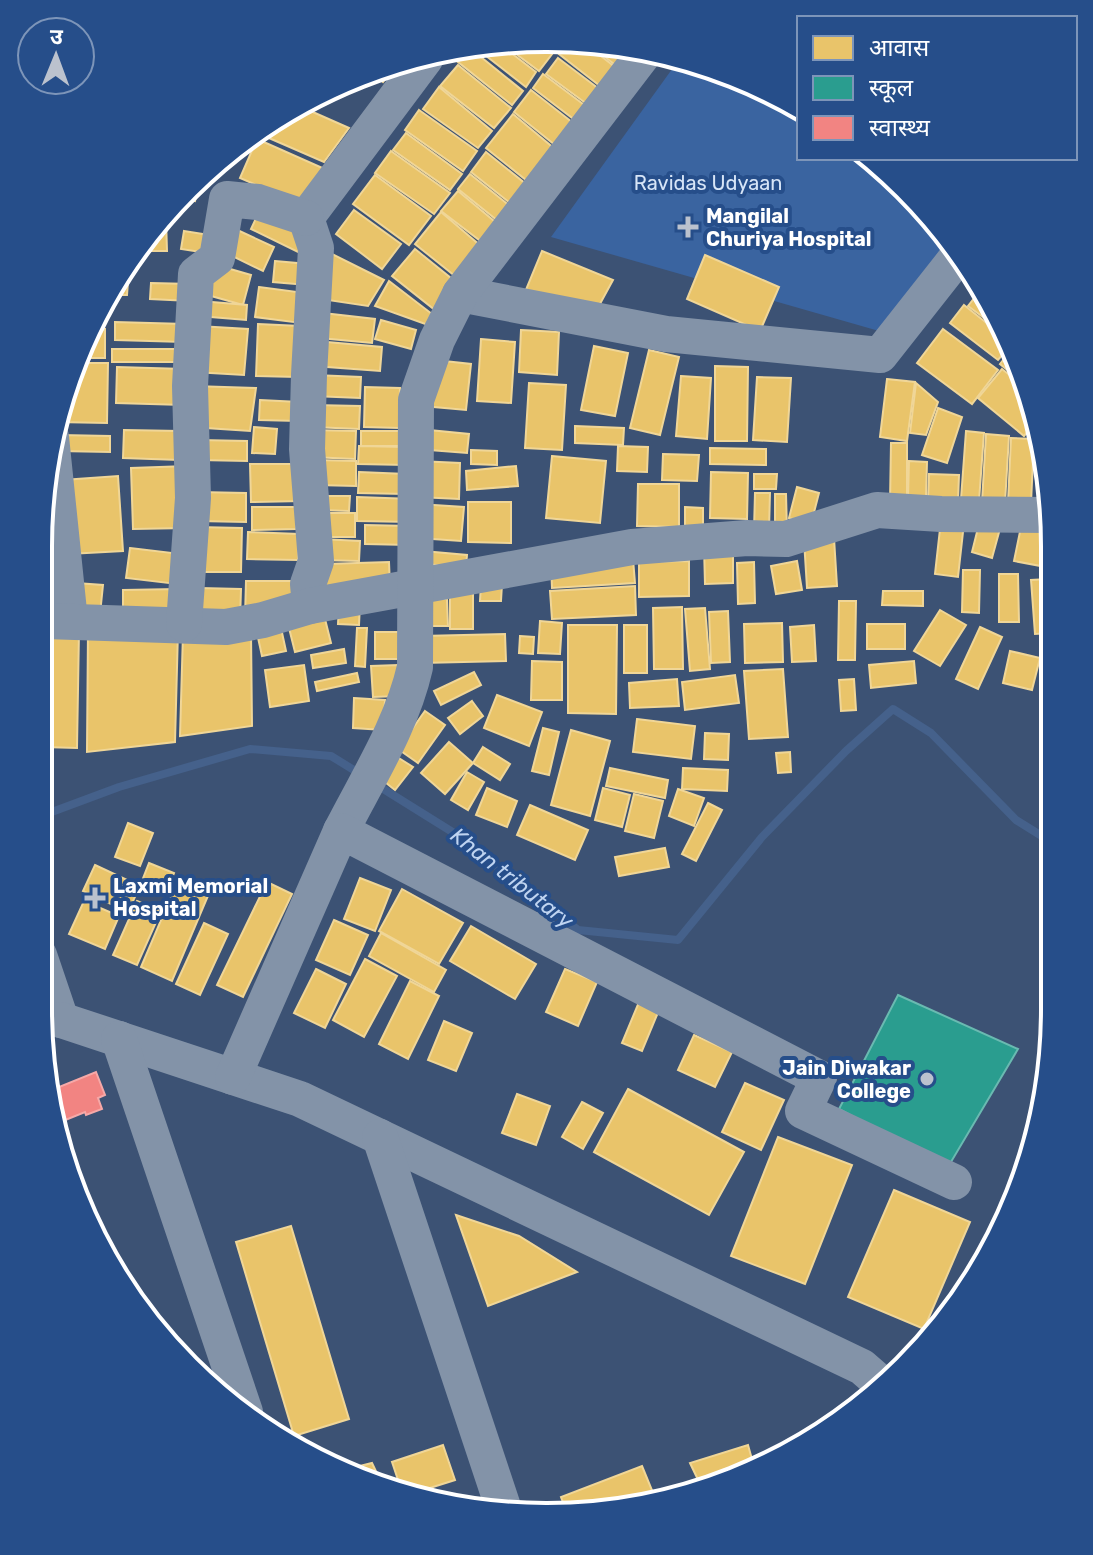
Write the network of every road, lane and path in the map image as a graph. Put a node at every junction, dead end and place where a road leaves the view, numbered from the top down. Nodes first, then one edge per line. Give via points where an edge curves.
1 (638, 61) edge
2 (417, 70) edge
3 (306, 218) junction
4 (952, 264) edge
5 (460, 294) junction
6 (53, 510) edge
7 (1040, 515) edge
8 (416, 586) junction
9 (310, 606) junction
10 (57, 621) edge
11 (184, 624) junction
12 (346, 822) junction
13 (52, 1032) edge
14 (119, 1039) junction
15 (233, 1077) junction
16 (380, 1137) junction
17 (954, 1182) dead end
18 (875, 1378) edge
19 (240, 1397) edge
20 (501, 1501) edge

1 - 5 street
2 - 3 street
3 - 9 street via 316,248 307,449 316,561 308,584
3 - 11 street via 258,202 227,199 217,258 196,274 190,386 193,498
4 - 5 street via 880,355 666,334
5 - 8 street via 416,400
6 - 10 street
7 - 8 street via 877,510 786,539 632,547
8 - 9 street
8 - 12 street via 411,688
9 - 11 street via 226,627
10 - 11 street
12 - 15 street
12 - 17 street via 819,1078 803,1111
13 - 14 street
14 - 15 street
14 - 19 street
15 - 16 street via 300,1099
16 - 18 street via 862,1367
16 - 20 street

